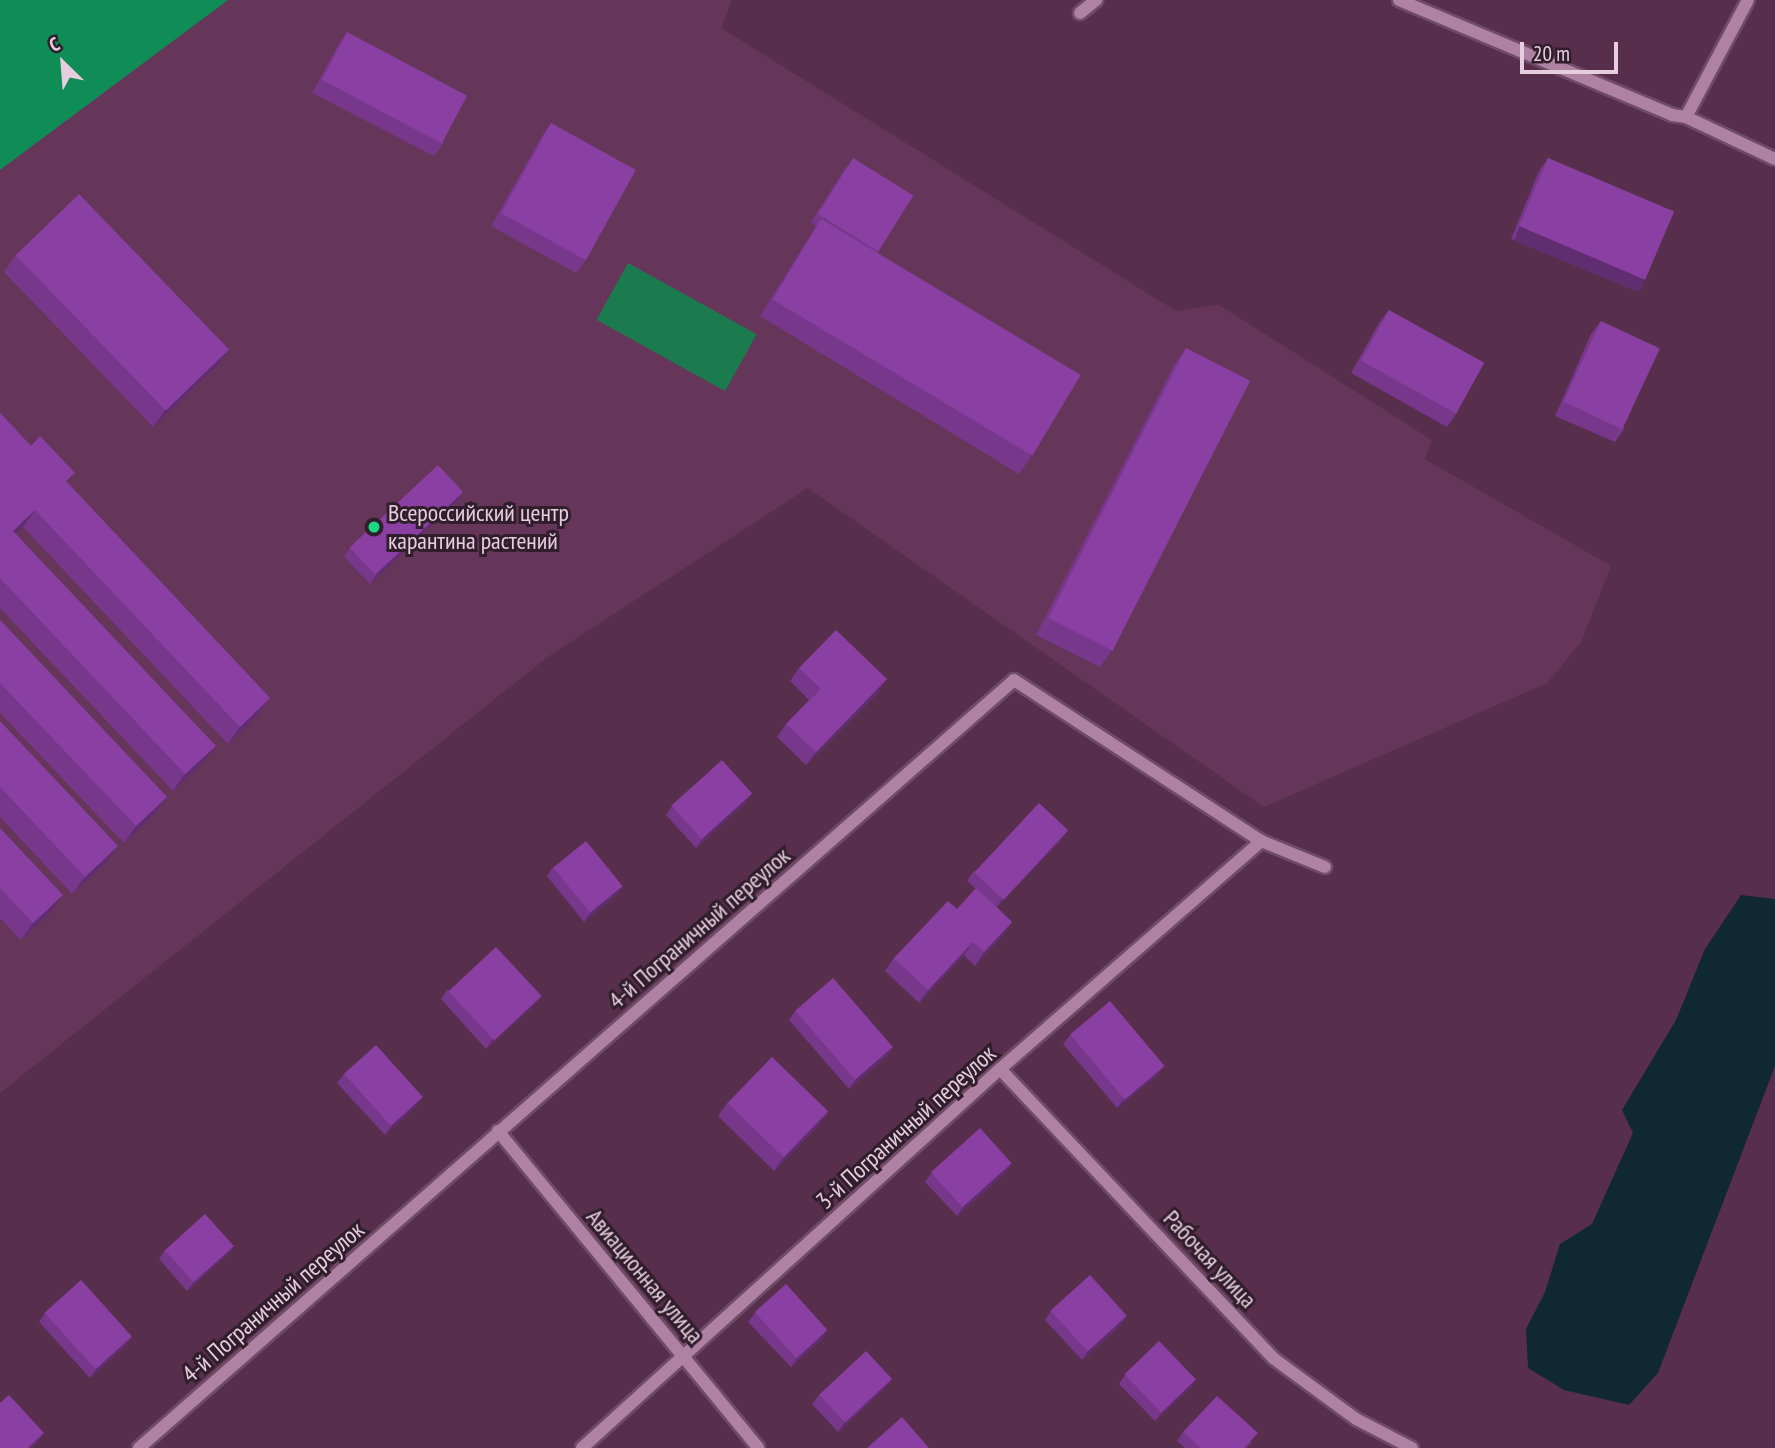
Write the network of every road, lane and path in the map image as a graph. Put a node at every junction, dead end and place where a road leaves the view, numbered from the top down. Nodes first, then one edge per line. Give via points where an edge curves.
1 (1096, 0) edge
2 (1748, 0) edge
3 (1407, 2) edge
4 (1080, 13) dead end
5 (1686, 117) junction
6 (1775, 159) edge
7 (1261, 842) junction
8 (1325, 867) dead end
9 (1000, 1069) junction
10 (498, 1131) junction
11 (684, 1356) junction
12 (139, 1448) edge
13 (582, 1448) edge
14 (758, 1448) edge
15 (1412, 1448) edge

1 - 4 street
2 - 5 street
3 - 5 street
5 - 6 street
7 - 8 street, 4-й Пограничный переулок
7 - 9 street, 3-й Пограничный переулок
7 - 10 street, 4-й Пограничный переулок via 1014,680
9 - 11 street, 3-й Пограничный переулок
9 - 15 street, Рабочая улица via 1273,1359 1356,1419
10 - 11 street, Авиационная улица
10 - 12 street, 4-й Пограничный переулок
11 - 13 street, 3-й Пограничный переулок
11 - 14 street, Авиационная улица

